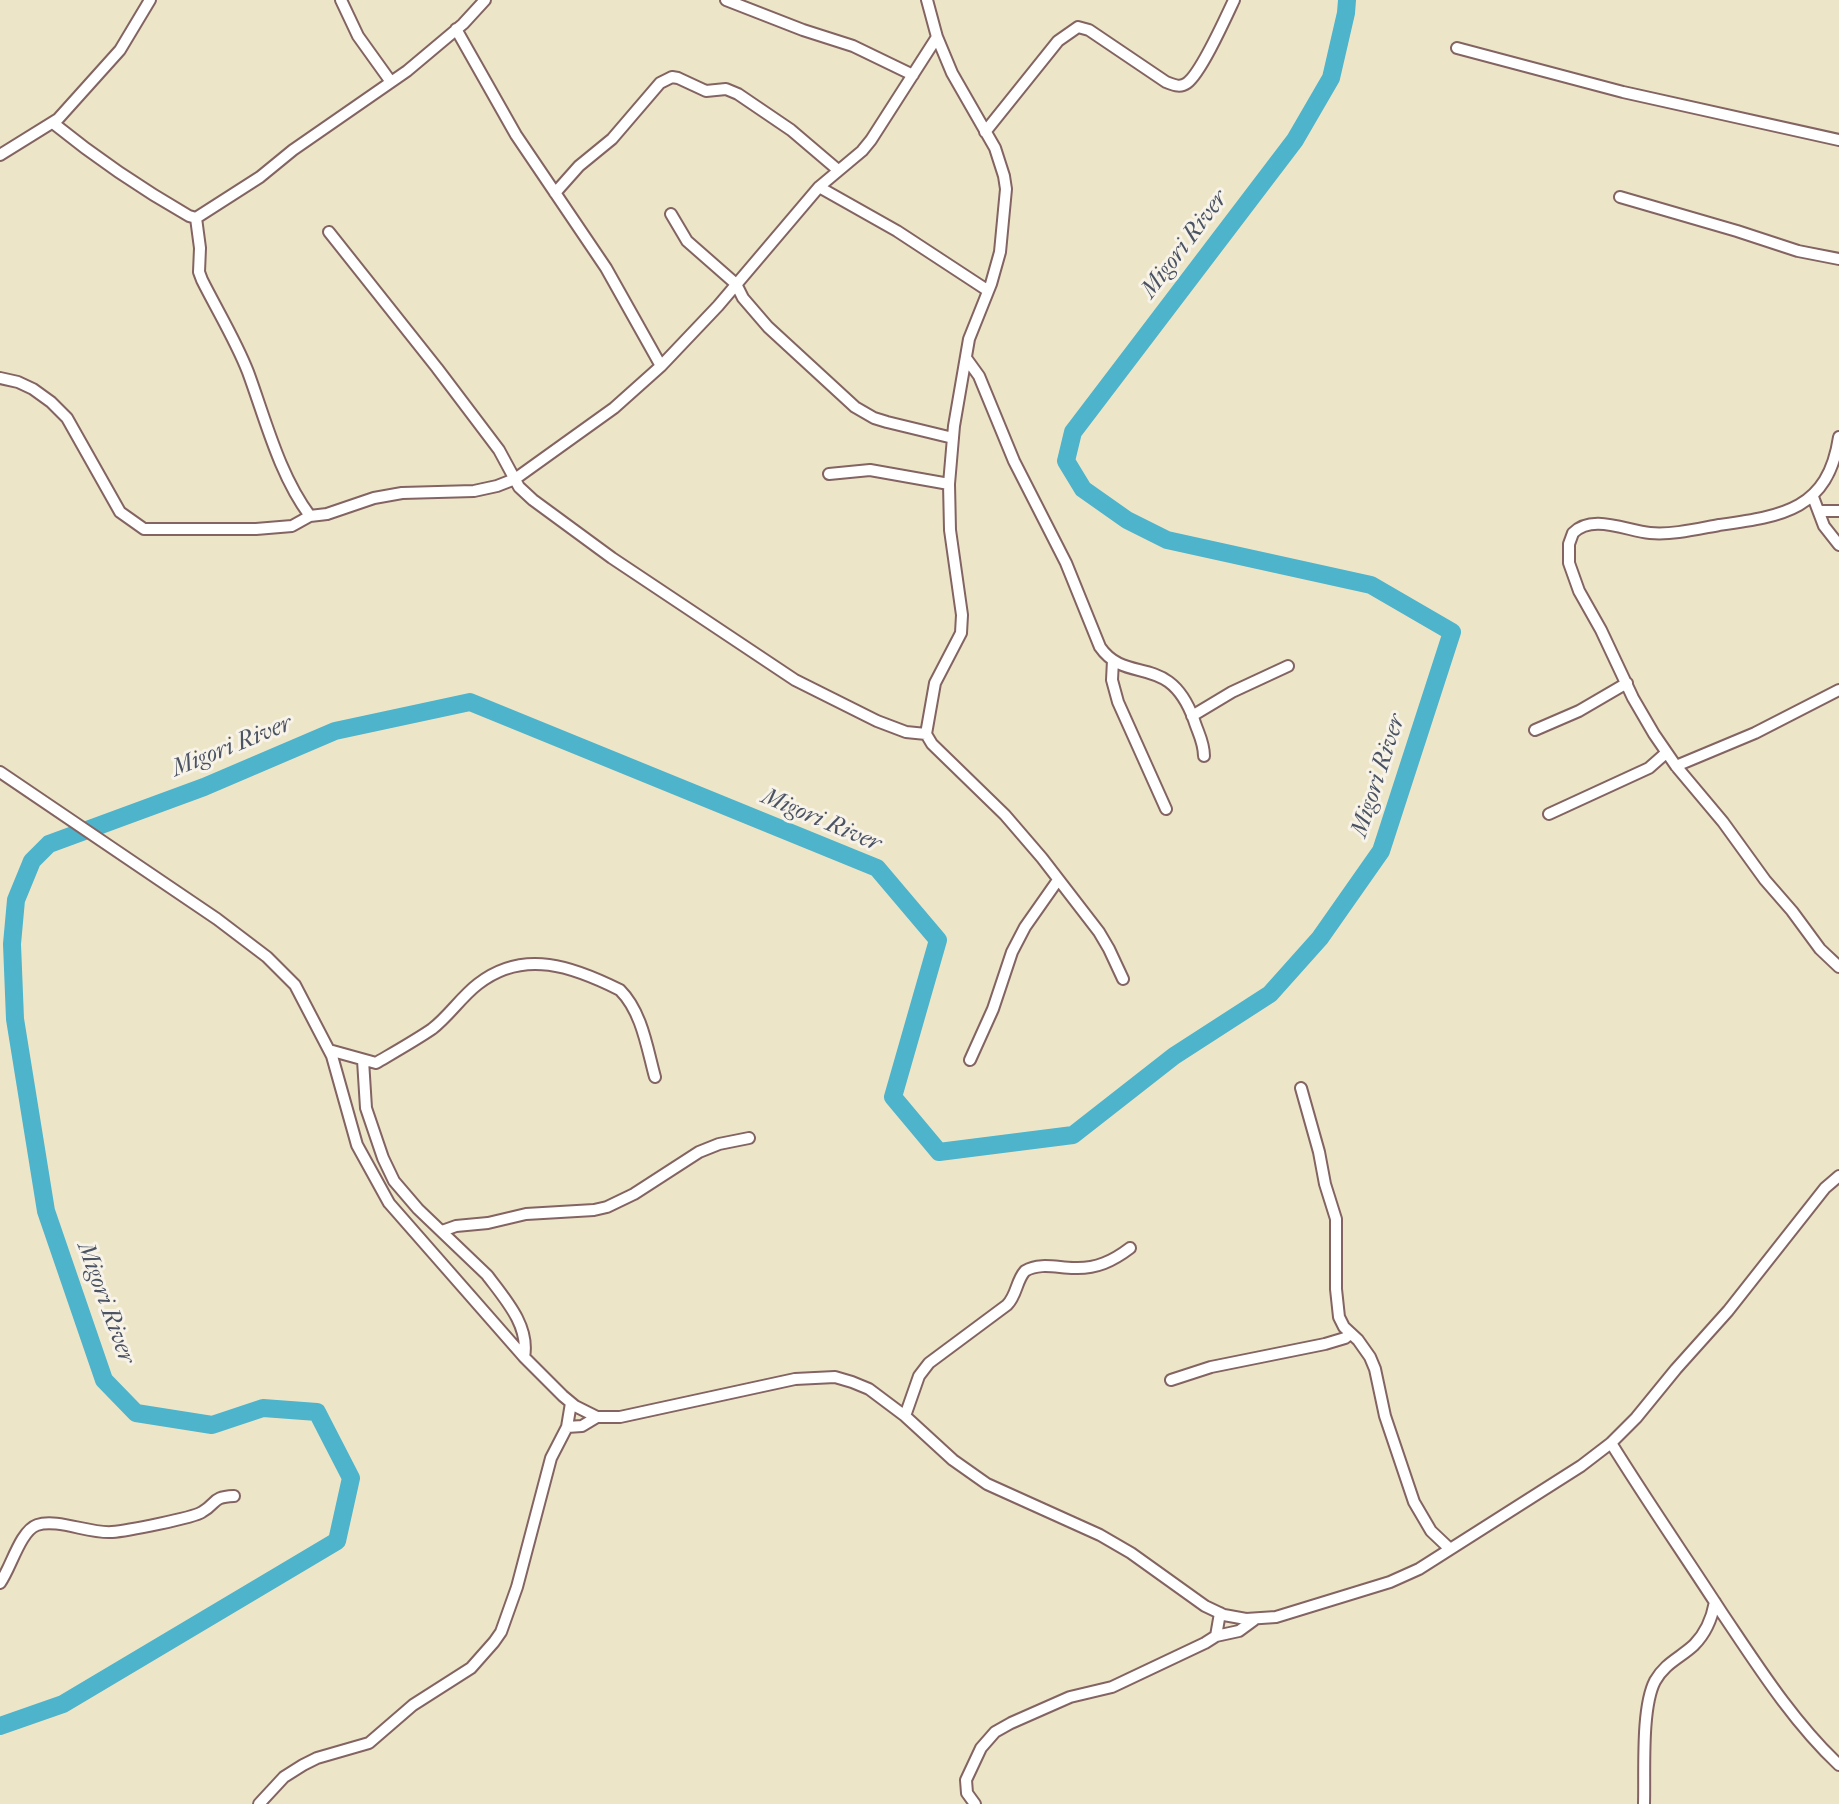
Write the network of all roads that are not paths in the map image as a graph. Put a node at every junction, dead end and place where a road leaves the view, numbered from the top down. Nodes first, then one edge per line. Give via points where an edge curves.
1 (150, 0) edge
2 (341, 0) edge
3 (485, 0) edge
4 (726, 0) edge
5 (927, 0) edge
6 (1234, 0) edge
7 (456, 29) junction
8 (937, 37) junction
9 (1457, 48) dead end
10 (913, 75) junction
11 (391, 82) junction
12 (53, 123) junction
13 (985, 132) junction
14 (1839, 140) edge
15 (0, 155) edge
16 (838, 170) junction
17 (819, 187) junction
18 (555, 192) junction
19 (1620, 197) dead end
20 (671, 214) dead end
21 (196, 218) junction
22 (329, 233) dead end
23 (1839, 259) edge
24 (736, 284) junction
25 (988, 290) junction
26 (966, 358) junction
27 (661, 366) junction
28 (0, 378) edge
29 (1839, 437) edge
30 (953, 438) junction
31 (829, 474) dead end
32 (515, 479) junction
33 (949, 484) junction
34 (1813, 497) junction
35 (1819, 511) junction
36 (1839, 511) edge
37 (310, 516) junction
38 (1839, 545) edge
39 (1113, 660) junction
40 (1288, 666) dead end
41 (1627, 683) junction
42 (1839, 690) edge
43 (1192, 716) junction
44 (1535, 730) dead end
45 (926, 734) junction
46 (1666, 753) junction
47 (1204, 756) dead end
48 (1676, 766) junction
49 (0, 772) edge
50 (1166, 808) dead end
51 (1549, 814) dead end
52 (1058, 880) junction
53 (1839, 967) edge
54 (1123, 979) dead end
55 (329, 1050) junction
56 (363, 1060) junction
57 (970, 1060) dead end
58 (655, 1077) dead end
59 (1301, 1088) dead end
60 (748, 1138) dead end
61 (1839, 1176) edge
62 (442, 1231) junction
63 (1130, 1248) dead end
64 (1350, 1334) junction
65 (523, 1357) junction
66 (1171, 1380) dead end
67 (571, 1403) junction
68 (905, 1416) junction
69 (597, 1417) junction
70 (568, 1427) junction
71 (1611, 1443) junction
72 (234, 1496) dead end
73 (1450, 1549) junction
74 (0, 1583) edge
75 (1715, 1602) junction
76 (1220, 1613) junction
77 (1254, 1620) junction
78 (1216, 1636) junction
79 (1839, 1765) edge
80 (259, 1804) edge
81 (975, 1804) edge
82 (1644, 1804) edge

1 - 12 street via 120,50
2 - 11 street via 358,36
3 - 7 street
4 - 10 street via 853,46
5 - 8 street
6 - 13 street via 1187,83 1176,86 1166,82 1078,27 1058,41
7 - 11 street
7 - 18 street via 516,135
8 - 10 street
8 - 13 street
9 - 14 street via 1623,92
10 - 16 street via 871,140
11 - 21 street
12 - 15 street
12 - 21 street via 124,177
13 - 25 street via 1006,189 1000,252
16 - 17 street
16 - 18 street via 738,94 726,89 706,91 671,77
17 - 24 street
17 - 25 street
18 - 27 street via 606,268
19 - 23 street
20 - 24 street via 687,242
21 - 37 street via 202,280 247,369 291,486
22 - 32 street via 499,450
24 - 27 street
24 - 30 street via 768,327 855,408 887,422
25 - 26 street
26 - 30 street
26 - 39 street via 979,376 1014,461 1066,563 1100,648
27 - 32 street via 614,408
28 - 37 street via 33,389 67,418 115,504 144,529 256,529 292,526
29 - 34 street via 1826,479
30 - 33 street
31 - 33 street via 870,470
32 - 37 street via 474,491 374,498
32 - 45 street via 558,520 794,680 877,722
33 - 45 street via 952,557 962,624 935,683
34 - 35 street
34 - 41 street via 1774,516 1678,532 1588,524 1577,529 1569,544 1569,563
35 - 36 street
35 - 38 street
39 - 43 street via 1162,676 1182,694
39 - 50 street via 1118,702
40 - 43 street
41 - 44 street via 1579,712
41 - 46 street
42 - 48 street
43 - 47 street
45 - 52 street via 1005,815
46 - 48 street
46 - 51 street via 1649,768
48 - 53 street
49 - 55 street via 217,919 276,966 295,985
52 - 54 street via 1099,932
52 - 57 street via 1012,952
55 - 56 street
55 - 65 street via 357,1145 389,1203
56 - 58 street via 376,1063 433,1028 493,974 534,962 553,965 628,997
56 - 62 street via 366,1108 383,1158 400,1189
59 - 64 street via 1336,1219 1337,1306
60 - 62 street via 699,1152 634,1195 607,1207 526,1214
61 - 71 street
62 - 65 street via 487,1275 516,1318 526,1337
63 - 68 street via 1096,1266 1041,1266 1026,1271 1007,1305 924,1369
64 - 66 street via 1334,1342 1211,1367
64 - 73 street via 1375,1369 1385,1416 1414,1503 1431,1531
65 - 67 street
67 - 69 street
67 - 70 street
68 - 69 street via 869,1389 835,1377 819,1377 635,1414
68 - 76 street via 987,1484 1100,1535
69 - 70 street via 582,1426
70 - 80 street via 551,1458 517,1587 494,1642 471,1668 413,1705 369,1743 303,1765 284,1777
71 - 73 street
71 - 75 street
72 - 74 street via 219,1498 198,1514 117,1532 38,1525 25,1536
73 - 77 street via 1400,1579
75 - 79 street via 1789,1707
75 - 82 street via 1702,1636 1665,1666 1650,1693
76 - 77 street
76 - 78 street
77 - 78 street via 1242,1629
78 - 81 street via 1112,1687 1070,1697 995,1732 981,1748 966,1780 967,1793

